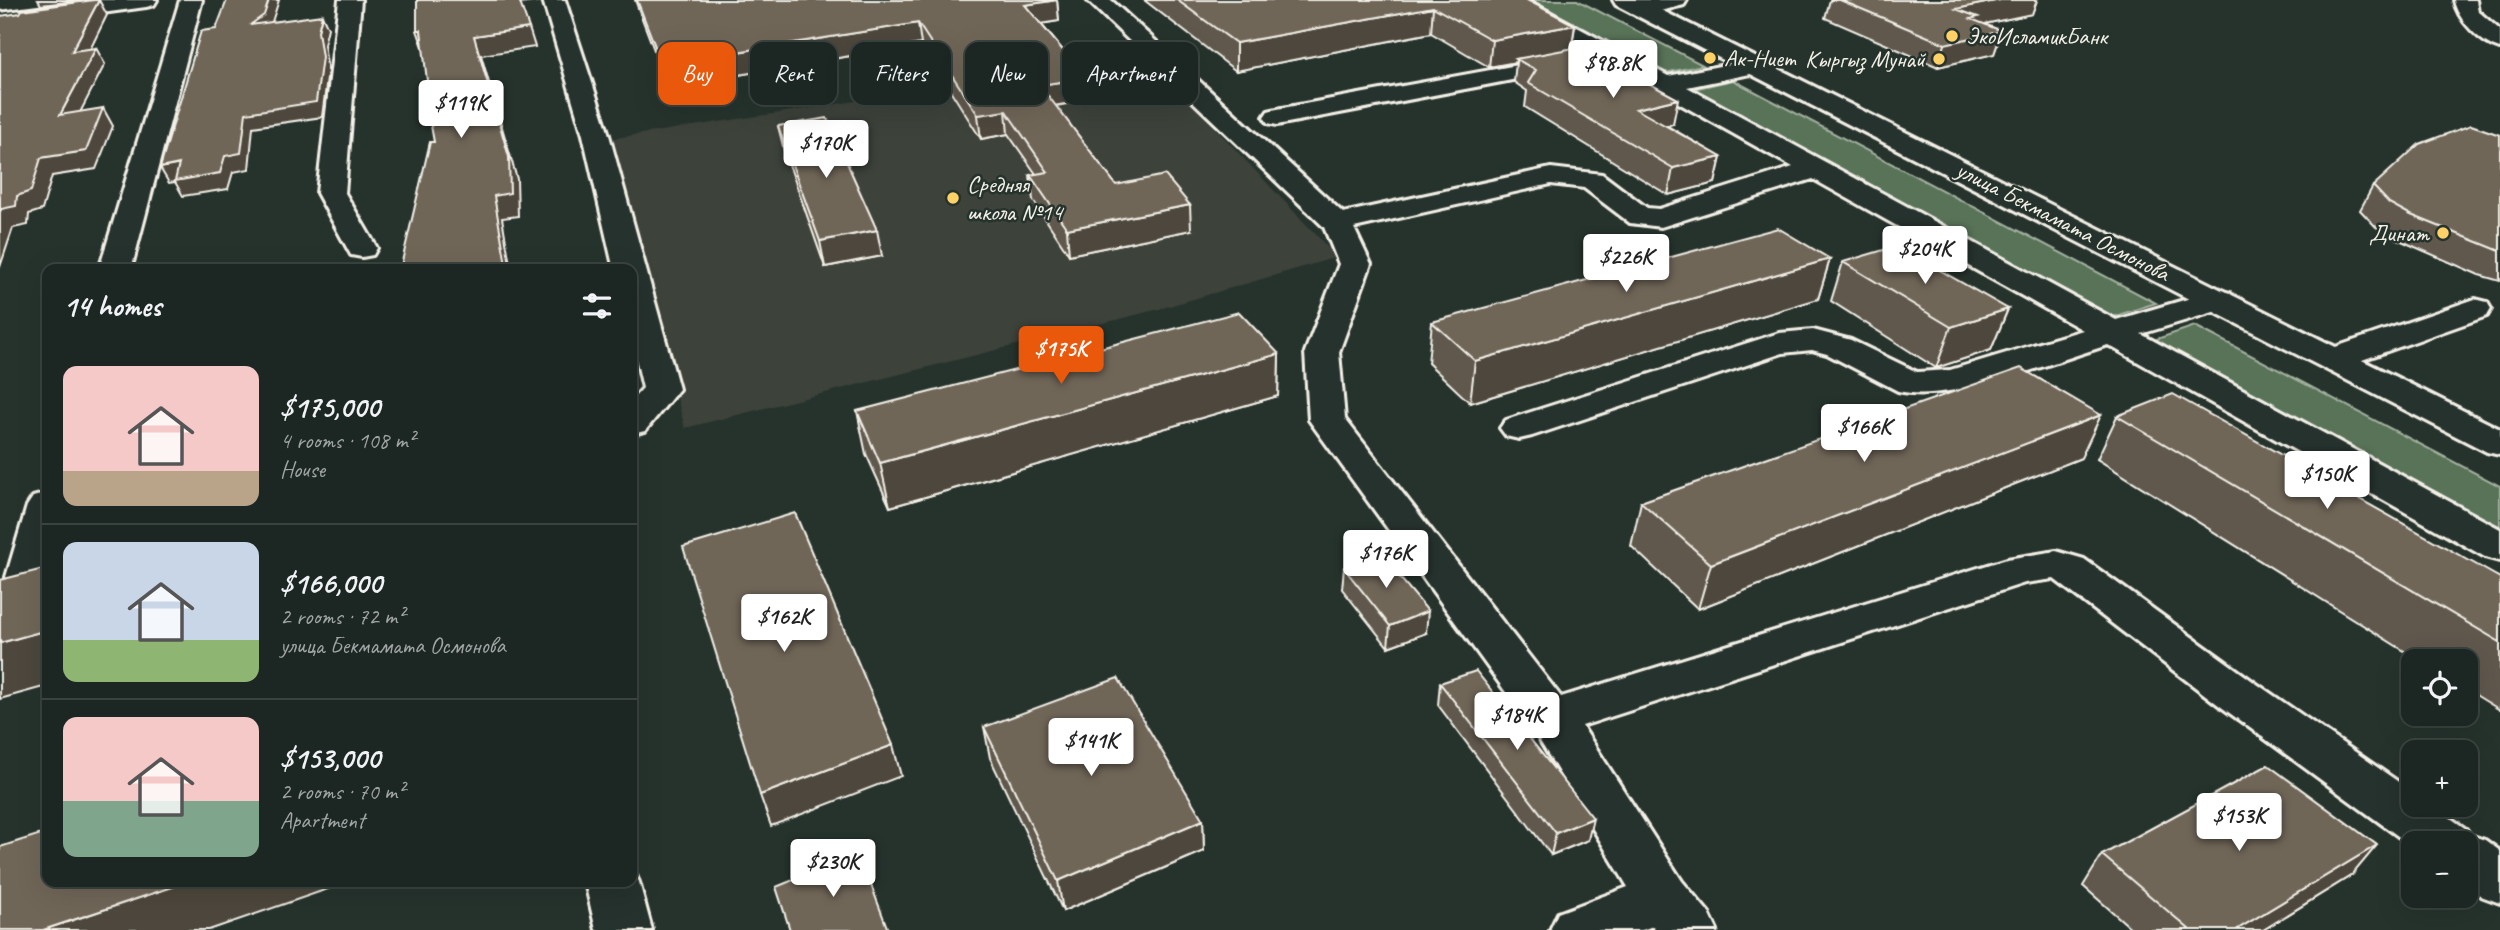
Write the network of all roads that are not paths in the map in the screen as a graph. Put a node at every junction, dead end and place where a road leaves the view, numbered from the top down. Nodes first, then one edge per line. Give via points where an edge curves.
1 (146, 0) edge
2 (191, 0) edge
3 (350, 0) edge
4 (554, 0) edge
5 (1098, 0) edge
6 (1511, 0) edge
7 (1676, 0) edge
8 (2465, 0) edge
9 (1631, 4) edge
10 (0, 20) edge
11 (2500, 42) edge
12 (1607, 55) junction
13 (1756, 66) junction
14 (1661, 85) junction
15 (1277, 117) dead end
16 (1814, 170) junction
17 (1337, 223) junction
18 (362, 248) dead end
19 (117, 264) edge
20 (628, 264) edge
21 (637, 295) edge
22 (2218, 300) junction
23 (2475, 309) dead end
24 (2112, 335) junction
25 (2333, 359) junction
26 (637, 417) edge
27 (1518, 428) dead end
28 (2500, 444) edge
29 (42, 522) edge
30 (2500, 547) edge
31 (25, 577) edge
32 (1551, 718) junction
33 (2430, 831) edge
34 (2478, 864) edge
35 (2500, 880) edge
36 (613, 887) edge
37 (1676, 914) edge
38 (624, 930) edge
39 (1578, 930) edge

1 - 10 main road
2 - 19 main road
3 - 18 main road via 331,193
4 - 20 main road via 596,135
5 - 17 main road
6 - 12 main road
7 - 9 main road
8 - 11 main road via 2467,13
9 - 13 main road, улица Бекмамата Осмонова
12 - 14 main road
12 - 15 main road
13 - 14 main road
13 - 22 main road, улица Бекмамата Осмонова
14 - 16 main road
16 - 17 main road via 1661,218 1640,217 1592,180 1551,176
16 - 24 main road
17 - 32 main road via 1355,264 1322,352 1327,419
21 - 26 main road via 661,389
22 - 24 main road
22 - 25 main road, улица Бекмамата Осмонова
23 - 25 main road
24 - 27 main road via 1953,381 1911,383 1839,346 1813,340 1779,343
24 - 30 main road
25 - 28 main road, улица Бекмамата Осмонова
29 - 31 main road
32 - 33 main road via 2022,569 2056,565 2069,569
32 - 37 main road
34 - 35 main road
36 - 38 main road
37 - 39 main road

